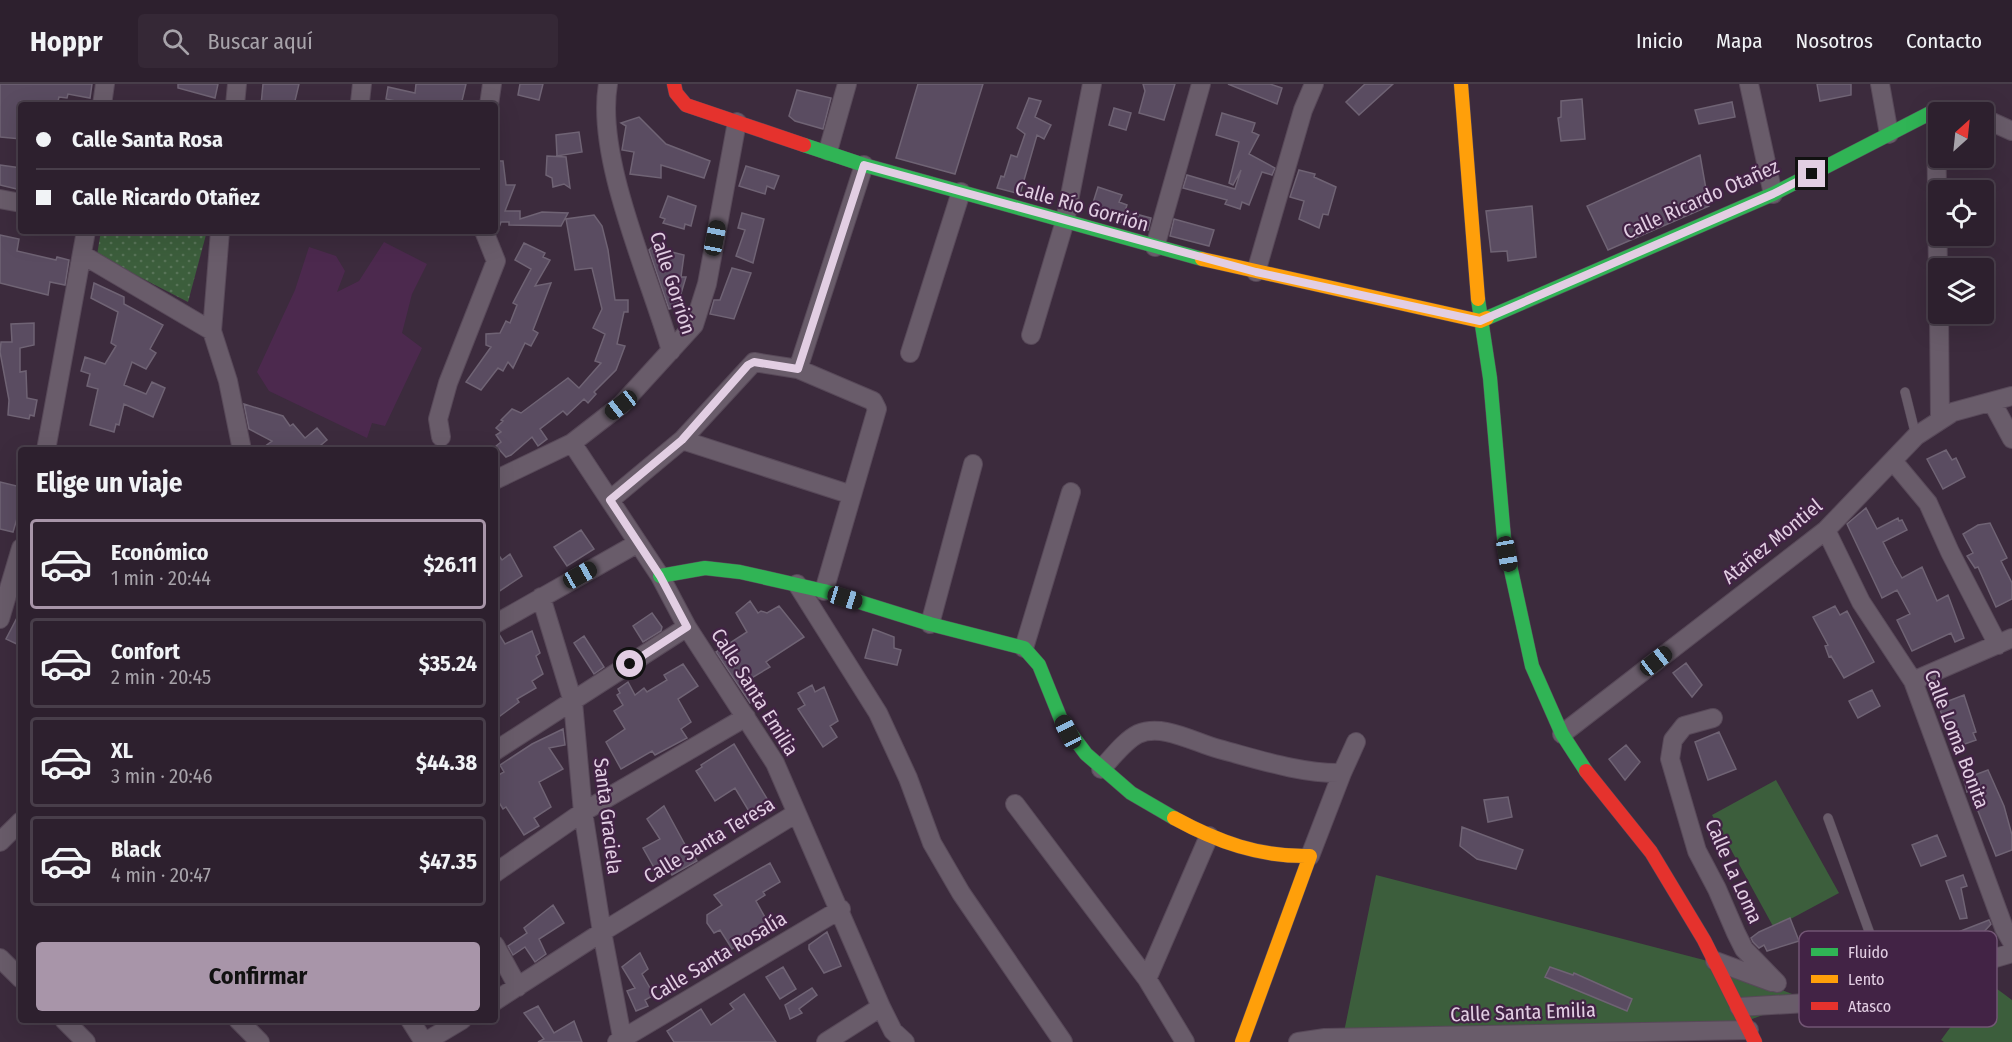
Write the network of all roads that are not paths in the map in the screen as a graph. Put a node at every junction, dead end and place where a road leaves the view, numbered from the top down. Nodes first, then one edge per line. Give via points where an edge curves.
1 (105, 84) edge
2 (237, 84) edge
3 (363, 84) edge
4 (492, 84) edge
5 (608, 84) edge
6 (674, 84) edge
7 (847, 84) edge
8 (1092, 84) edge
9 (1201, 84) edge
10 (1314, 84) edge
11 (1461, 84) edge
12 (1749, 84) edge
13 (1880, 84) edge
14 (102, 102) edge
15 (235, 102) edge
16 (360, 102) dead end
17 (489, 102) edge
18 (1928, 114) edge
19 (737, 122) junction
20 (1994, 123) edge
21 (2012, 131) edge
22 (1889, 134) junction
23 (828, 151) junction
24 (864, 165) junction
25 (1937, 168) edge
26 (961, 192) junction
27 (1773, 194) junction
28 (0, 200) edge
29 (18, 203) edge
30 (1065, 221) junction
31 (86, 234) edge
32 (220, 234) edge
33 (485, 234) edge
34 (1155, 247) junction
35 (83, 255) junction
36 (1938, 258) edge
37 (1256, 272) junction
38 (1480, 321) junction
39 (1938, 324) edge
40 (212, 331) junction
41 (1031, 335) dead end
42 (671, 351) junction
43 (910, 352) dead end
44 (798, 369) junction
45 (1905, 392) dead end
46 (2012, 396) edge
47 (1992, 402) junction
48 (1940, 419) junction
49 (1916, 436) junction
50 (441, 437) dead end
51 (2012, 439) edge
52 (682, 440) junction
53 (572, 443) junction
54 (47, 447) edge
55 (241, 447) edge
56 (1893, 461) junction
57 (973, 464) dead end
58 (498, 479) edge
59 (1071, 492) dead end
60 (852, 495) junction
61 (610, 500) junction
62 (1826, 530) junction
63 (638, 543) junction
64 (18, 558) edge
65 (660, 576) junction
66 (797, 584) junction
67 (824, 591) junction
68 (541, 597) junction
69 (0, 619) edge
70 (498, 622) edge
71 (930, 624) junction
72 (687, 627) junction
73 (2005, 641) edge
74 (1024, 648) junction
75 (1912, 681) junction
76 (573, 702) junction
77 (746, 717) junction
78 (1713, 718) dead end
79 (1562, 734) junction
80 (1356, 742) dead end
81 (498, 749) edge
82 (1101, 769) junction
83 (1342, 773) junction
84 (1016, 804) dead end
85 (583, 812) junction
86 (795, 814) junction
87 (1828, 818) dead end
88 (18, 824) edge
89 (1209, 836) junction
90 (0, 842) edge
91 (1310, 856) junction
92 (498, 871) edge
93 (841, 909) junction
94 (1869, 931) edge
95 (602, 932) junction
96 (2012, 942) edge
97 (498, 950) edge
98 (2012, 952) edge
99 (1997, 957) edge
100 (0, 958) edge
101 (1715, 961) junction
102 (18, 976) edge
103 (1147, 979) junction
104 (1777, 984) junction
105 (518, 987) junction
106 (1799, 998) edge
107 (498, 999) edge
108 (1799, 1003) edge
109 (1739, 1006) junction
110 (882, 1007) junction
111 (67, 1023) edge
112 (242, 1023) edge
113 (412, 1023) edge
114 (457, 1023) edge
115 (1752, 1036) edge
116 (1446, 1040) edge
117 (622, 1041) edge
118 (1309, 1041) edge
119 (86, 1042) edge
120 (260, 1042) edge
121 (424, 1042) edge
122 (826, 1042) edge
123 (905, 1042) edge
124 (1063, 1042) edge
125 (1185, 1042) edge
126 (1242, 1042) edge

1 - 14 street
2 - 15 street
3 - 16 street
4 - 17 street
5 - 42 street, Calle Gorrión via 608,149
6 - 19 street, Calle Río Gorrión via 686,105
7 - 23 street
8 - 30 street
9 - 34 street
10 - 37 street
11 - 38 street
12 - 27 street
13 - 22 street
18 - 22 street, Calle Ricardo Otañez
19 - 23 street, Calle Río Gorrión
19 - 42 street via 705,292 694,325
20 - 21 street
22 - 27 street, Calle Ricardo Otañez
23 - 24 street, Calle Río Gorrión
24 - 26 street, Calle Río Gorrión
24 - 44 street
25 - 36 street
26 - 30 street, Calle Río Gorrión
26 - 43 street
27 - 38 street, Calle Ricardo Otañez
28 - 29 street
30 - 34 street, Calle Río Gorrión
30 - 41 street
31 - 35 street
32 - 40 street
33 - 50 street via 496,261 442,402 438,418
34 - 37 street, Calle Río Gorrión
35 - 40 street
35 - 54 street
37 - 38 street, Calle Río Gorrión
38 - 79 street via 1513,588 1532,666
39 - 48 street
40 - 55 street via 228,381
42 - 53 street, Calle Gorrión via 621,405
44 - 52 street via 754,362 748,365
44 - 60 street via 877,404
45 - 49 lane
46 - 47 street, Atañez Montiel
47 - 48 street, Atañez Montiel
47 - 51 street
48 - 49 street, Atañez Montiel
49 - 56 street, Atañez Montiel
52 - 60 street
52 - 61 street
53 - 58 street, Calle Gorrión
53 - 61 street, Calle Santa Emilia
56 - 62 street, Atañez Montiel
56 - 73 street via 1929,503 1950,552
57 - 71 street
59 - 74 street
60 - 67 street
61 - 63 street, Calle Santa Emilia
62 - 75 street, Calle Loma Bonita via 1861,602
62 - 79 street, Atañez Montiel
63 - 65 street, Calle Santa Emilia
63 - 68 street
64 - 69 street
65 - 66 street via 705,568
65 - 72 street, Calle Santa Emilia
66 - 67 street
66 - 124 street via 878,713 932,843 955,883
67 - 71 street
68 - 70 street
68 - 76 street, Santa Graciela
71 - 74 street
72 - 76 street
72 - 77 street, Calle Santa Emilia
73 - 75 street
74 - 82 street via 1036,656 1068,732
75 - 96 street, Calle Loma Bonita
76 - 81 street
76 - 85 street, Santa Graciela
77 - 85 street
77 - 86 street, Calle Santa Emilia via 775,763
78 - 104 street, Calle La Loma via 1684,726 1673,740 1670,759 1697,851 1744,949
79 - 101 street via 1590,778 1651,852
80 - 83 street
82 - 83 street via 1130,739 1151,731 1316,772
82 - 89 street via 1138,796
83 - 91 street
84 - 103 street
85 - 92 street
85 - 95 street, Santa Graciela
86 - 93 street, Calle Santa Emilia
86 - 95 street, Calle Santa Teresa
87 - 94 lane
88 - 90 street
89 - 91 street via 1270,855
89 - 103 street
91 - 126 street
93 - 110 street, Calle Santa Emilia
93 - 117 street, Calle Santa Rosalía
95 - 105 street, Calle Santa Teresa
95 - 117 street, Santa Graciela
97 - 105 street
98 - 99 street
100 - 102 street
101 - 104 street
101 - 109 street
103 - 125 street
104 - 106 street
105 - 107 street, Calle Santa Teresa
108 - 109 street
109 - 115 street
110 - 122 street
110 - 123 street, Calle Santa Emilia via 893,1031
111 - 119 street
112 - 120 street
113 - 121 street
114 - 121 street
115 - 116 street, Calle Santa Emilia
116 - 118 street, Calle Santa Emilia

